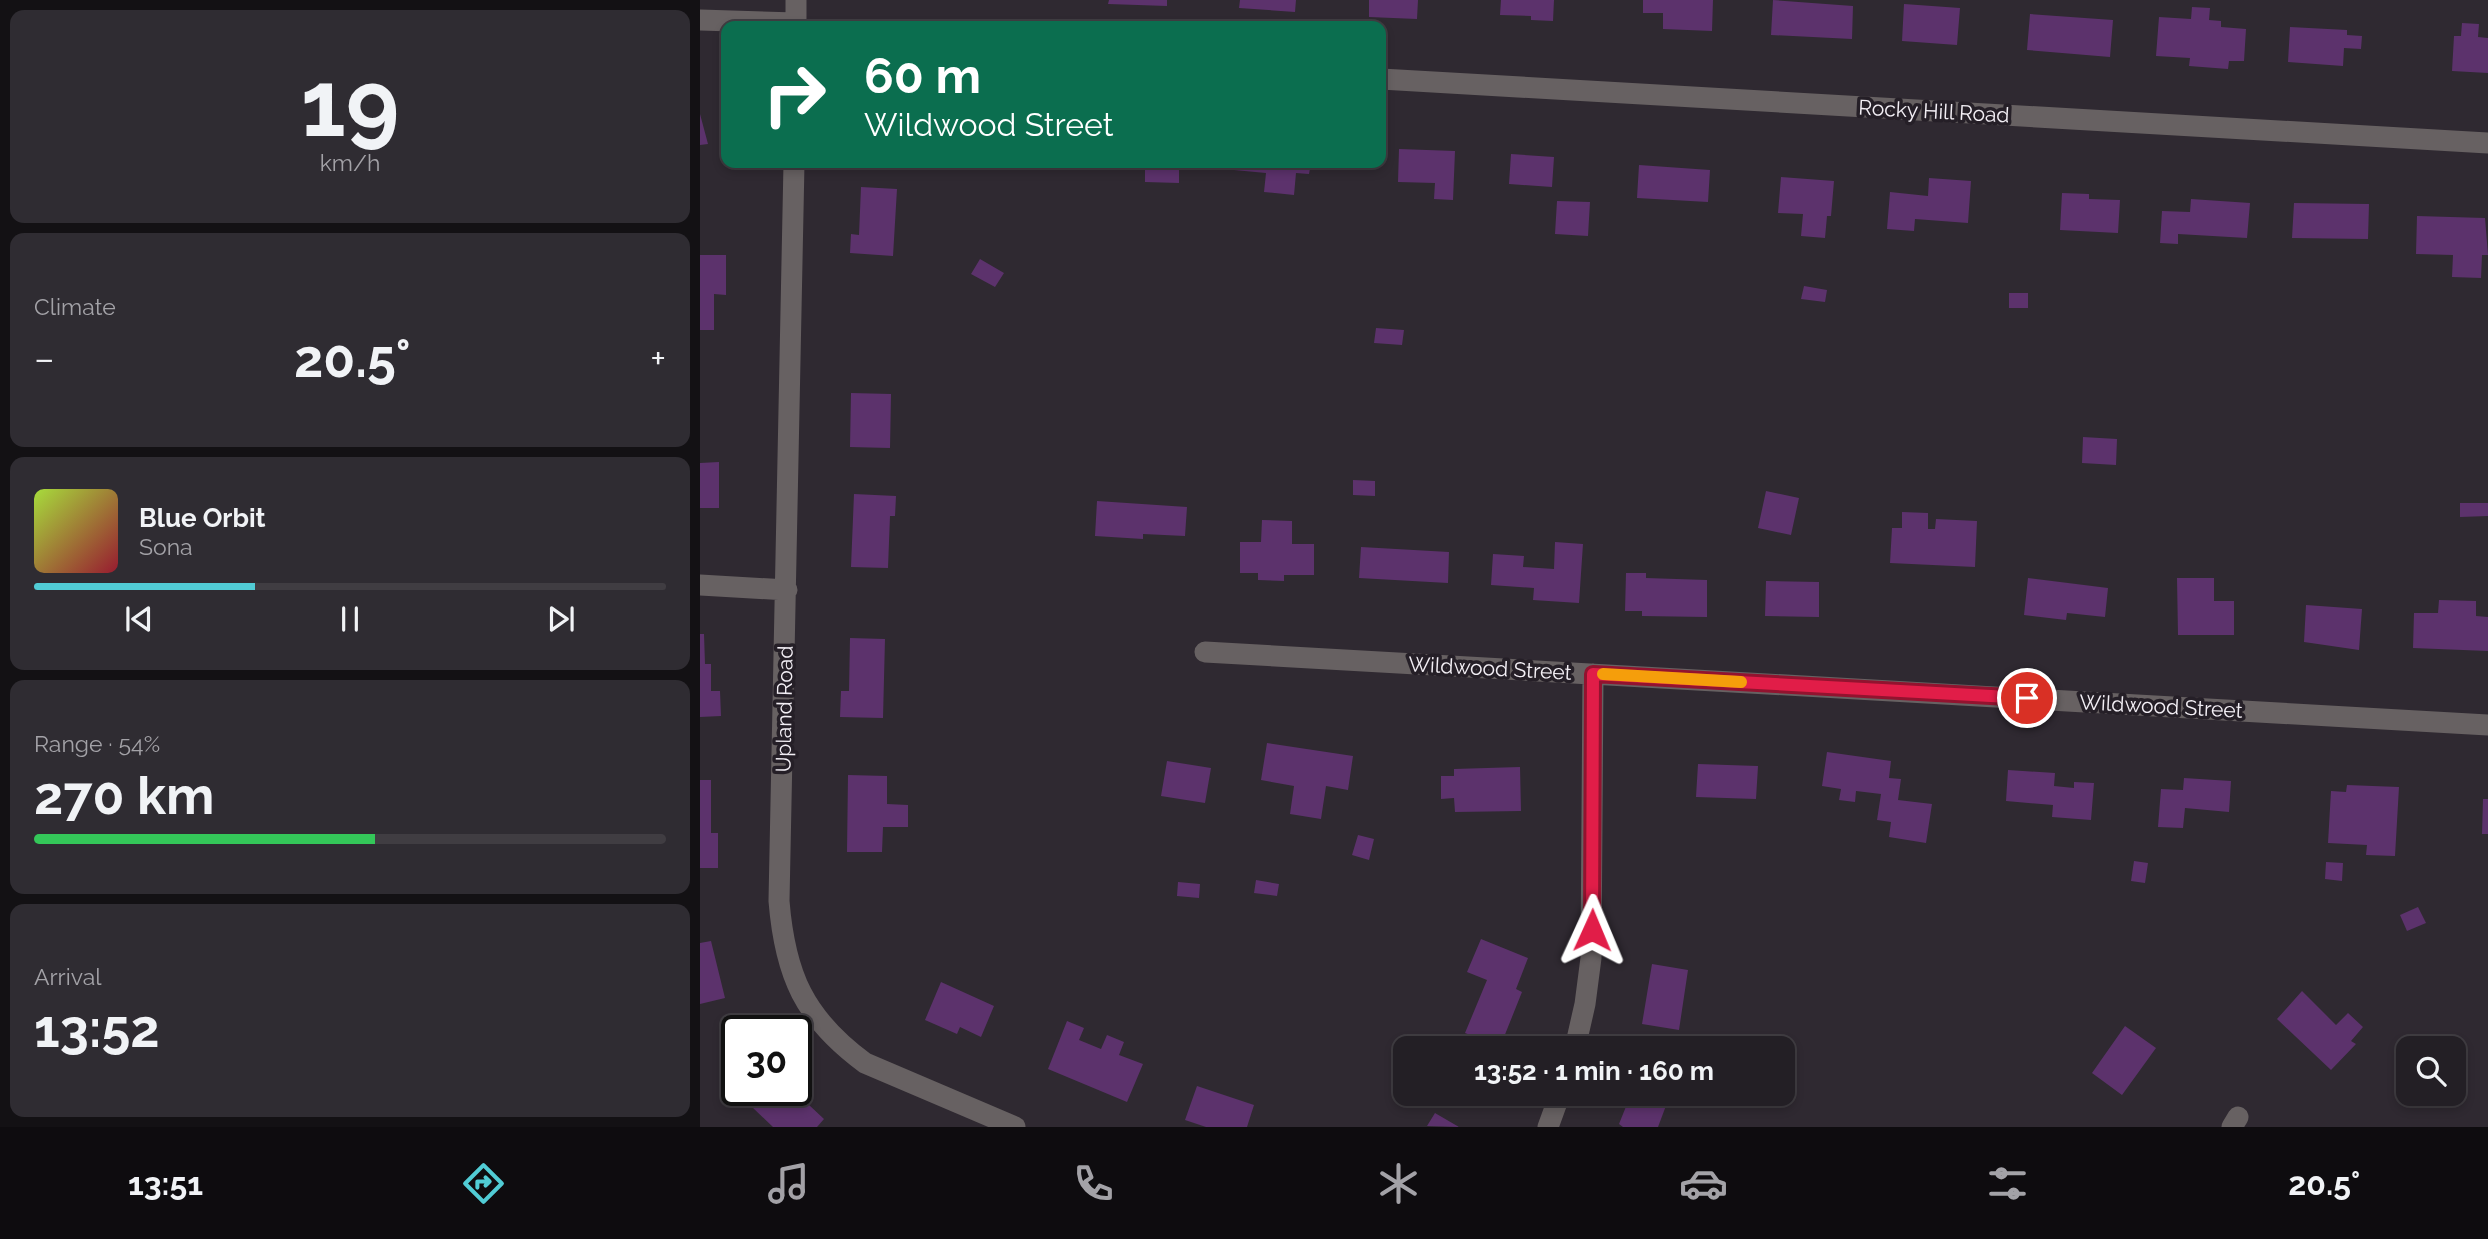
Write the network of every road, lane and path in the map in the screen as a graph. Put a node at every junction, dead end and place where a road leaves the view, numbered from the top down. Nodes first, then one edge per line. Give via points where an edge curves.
1 (796, 0) edge
2 (700, 20) edge
3 (724, 21) edge
4 (796, 21) edge
5 (1386, 79) edge
6 (2488, 143) edge
7 (794, 168) edge
8 (700, 585) edge
9 (787, 590) junction
10 (1205, 652) dead end
11 (1593, 674) junction
12 (2488, 725) edge
13 (1578, 1036) edge
14 (1556, 1106) edge
15 (1015, 1127) edge
16 (1548, 1127) edge

1 - 4 street
2 - 3 street
5 - 6 street, Rocky Hill Road
7 - 9 street, Upland Road
8 - 9 street
9 - 15 street, Upland Road via 779,901 784,948 794,980 828,1031 865,1063
10 - 11 street, Wildwood Street
11 - 12 street, Wildwood Street
11 - 13 street via 1591,958
14 - 16 street

